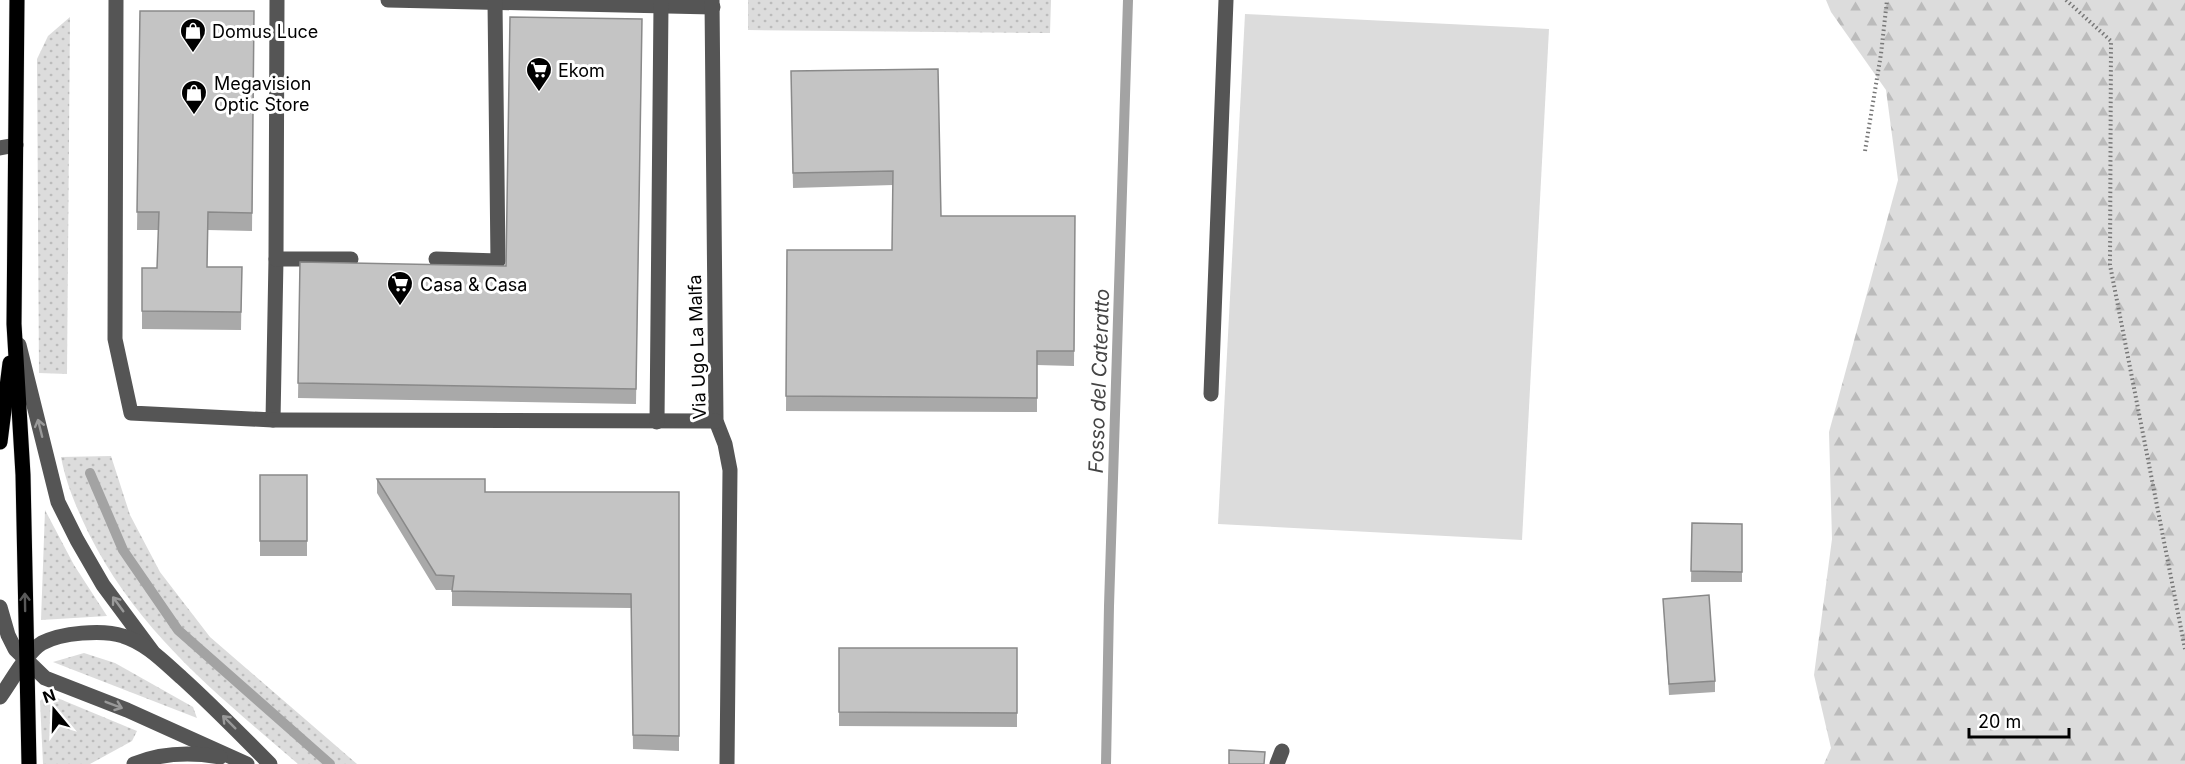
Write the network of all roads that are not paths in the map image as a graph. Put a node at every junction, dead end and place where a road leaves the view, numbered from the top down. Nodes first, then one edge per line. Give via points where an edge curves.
1 (17, 0) edge
2 (116, 0) edge
3 (277, 0) edge
4 (388, 0) edge
5 (1226, 0) edge
6 (495, 2) junction
7 (712, 4) edge
8 (661, 5) junction
9 (16, 145) junction
10 (0, 148) edge
11 (276, 259) junction
12 (351, 259) dead end
13 (436, 260) dead end
14 (14, 324) junction
15 (1211, 394) dead end
16 (273, 420) junction
17 (716, 421) junction
18 (657, 422) junction
19 (0, 442) edge
20 (0, 608) edge
21 (152, 651) junction
22 (26, 660) junction
23 (0, 697) edge
24 (243, 762) edge
25 (29, 764) edge
26 (134, 764) edge
27 (270, 764) edge
28 (727, 764) edge

1 - 9 main road
2 - 16 street via 115,339 131,413
3 - 11 street
4 - 6 street
5 - 15 street
6 - 8 street
6 - 13 street via 498,261
7 - 8 street
7 - 17 street, Via Ugo La Malfa
8 - 18 street
9 - 10 street
9 - 14 main road
11 - 12 street
11 - 16 street
14 - 19 main road
21 -> 14 street via 103,585 58,502
22 -> 14 main road via 23,475
16 - 18 street
17 - 18 street
17 - 28 street, Via Ugo La Malfa via 730,470
20 - 22 street via 8,635
21 - 22 street via 123,636 96,631 41,644
27 -> 21 street
22 - 23 street
22 -> 24 street via 45,678
22 - 25 main road
24 - 26 street via 183,754

